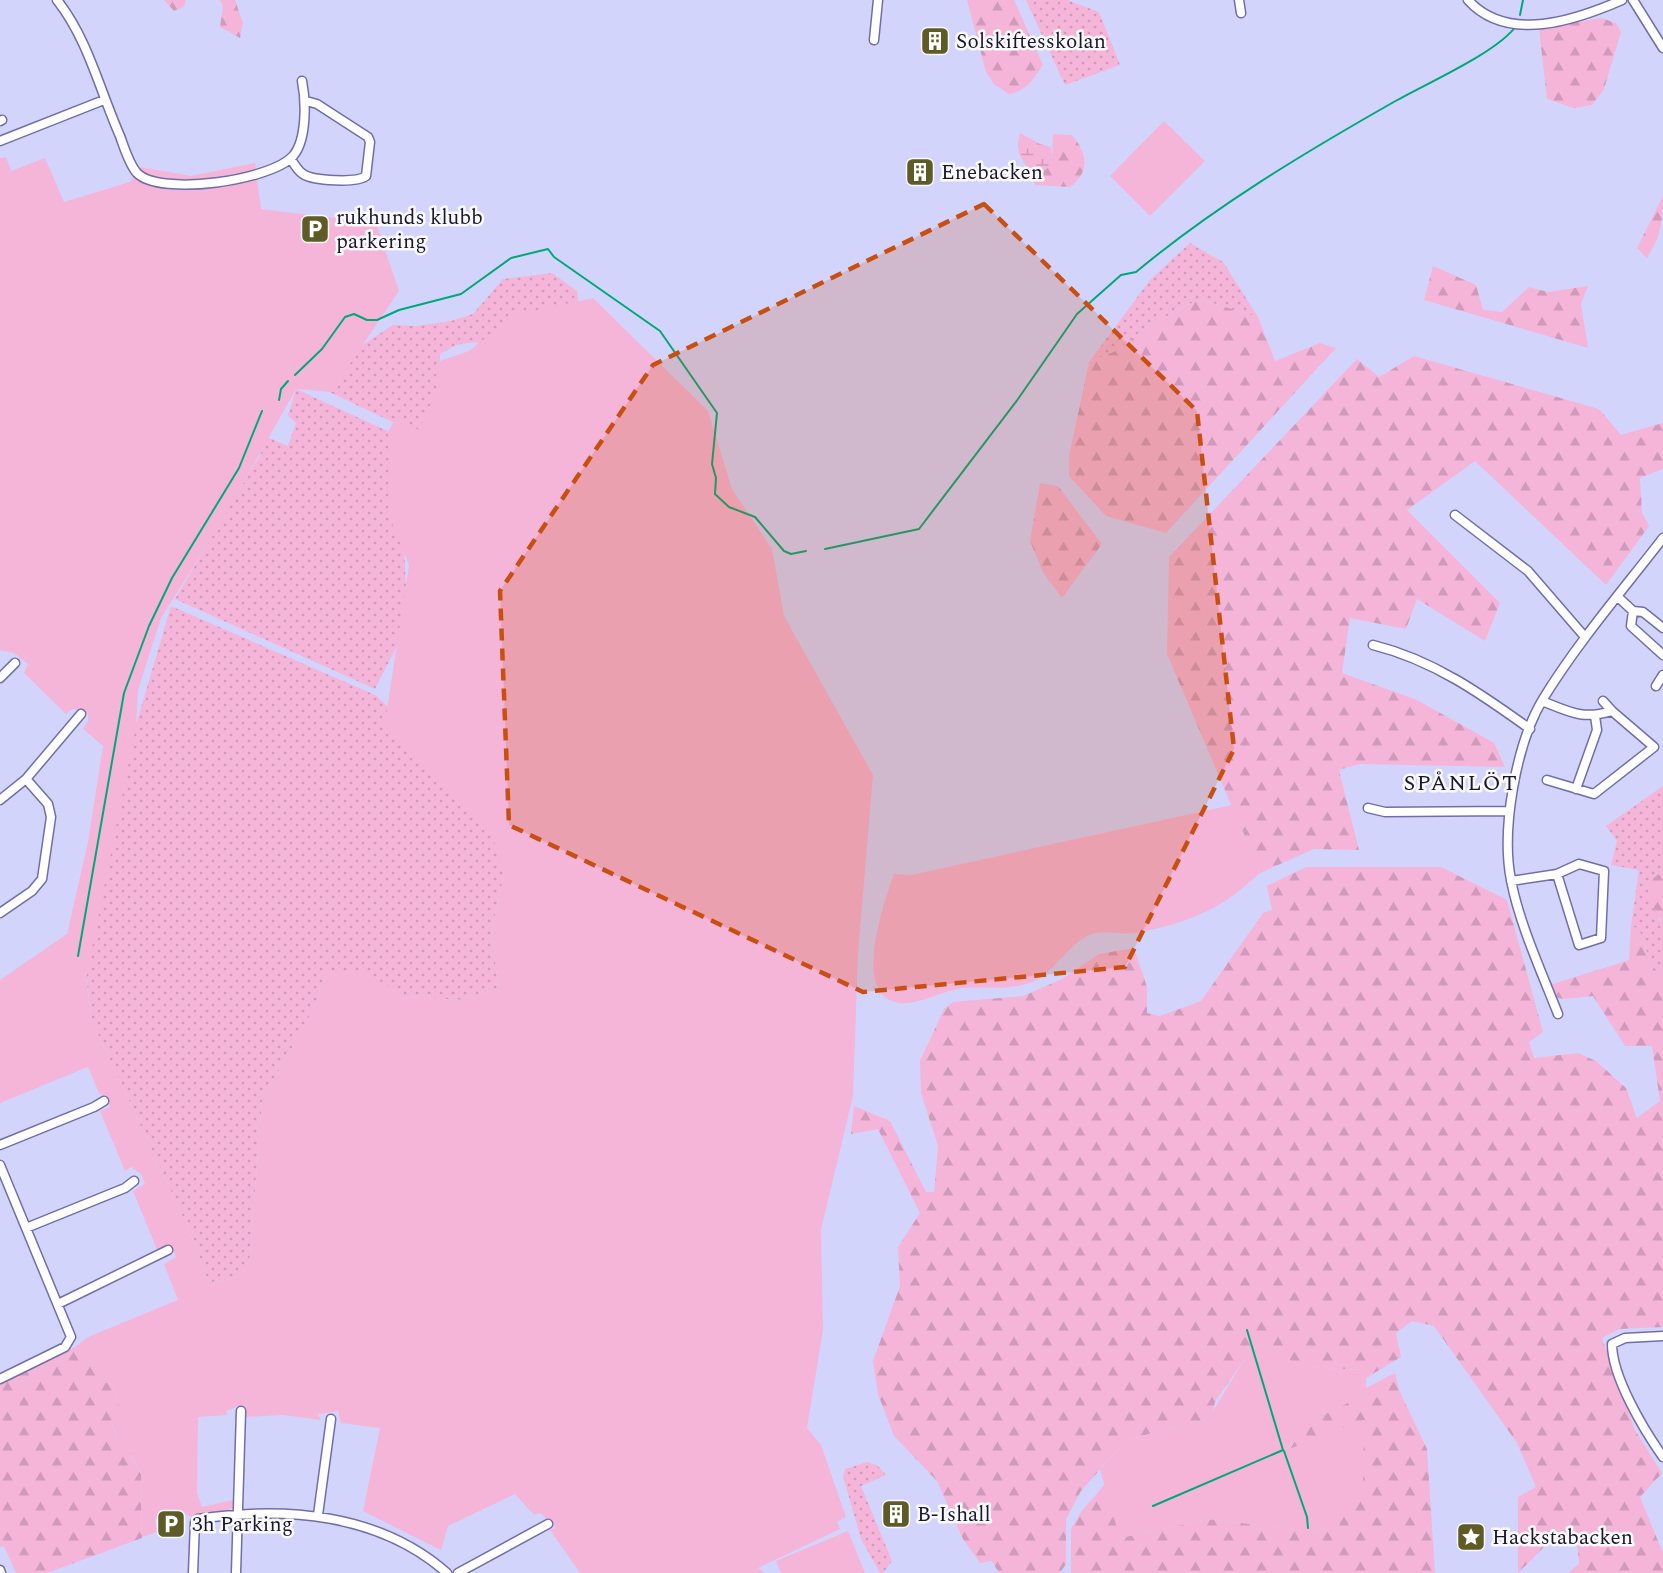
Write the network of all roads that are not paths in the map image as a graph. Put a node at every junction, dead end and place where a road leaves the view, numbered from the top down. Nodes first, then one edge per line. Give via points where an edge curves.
1 (57, 0) edge
2 (878, 0) edge
3 (1239, 0) edge
4 (1468, 0) edge
5 (1622, 0) edge
6 (1633, 0) edge
7 (1241, 13) dead end
8 (874, 40) dead end
9 (1663, 48) edge
10 (302, 81) dead end
11 (104, 100) junction
12 (306, 101) junction
13 (0, 141) edge
14 (291, 159) junction
15 (1455, 515) dead end
16 (1663, 538) edge
17 (1618, 597) junction
18 (1633, 611) junction
19 (1663, 627) edge
20 (1585, 637) junction
21 (1373, 645) dead end
22 (1663, 655) edge
23 (15, 663) dead end
24 (1663, 675) edge
25 (0, 678) edge
26 (1656, 686) dead end
27 (1542, 701) junction
28 (1603, 701) dead end
29 (1612, 711) junction
30 (81, 714) dead end
31 (1596, 716) junction
32 (1530, 729) junction
33 (26, 779) junction
34 (1547, 780) dead end
35 (1576, 789) junction
36 (0, 800) edge
37 (1368, 808) dead end
38 (1508, 811) junction
39 (1557, 874) junction
40 (1511, 881) junction
41 (0, 913) edge
42 (1558, 1014) dead end
43 (104, 1101) dead end
44 (0, 1145) edge
45 (0, 1164) edge
46 (134, 1181) dead end
47 (26, 1228) junction
48 (168, 1250) dead end
49 (58, 1304) junction
50 (1663, 1336) edge
51 (0, 1379) edge
52 (242, 1412) dead end
53 (330, 1419) dead end
54 (1663, 1457) edge
55 (237, 1513) junction
56 (318, 1515) junction
57 (548, 1524) dead end
58 (193, 1573) edge
59 (236, 1573) edge
60 (447, 1573) edge
61 (458, 1573) edge

1 - 11 street via 74,25
2 - 8 street
3 - 7 street
4 - 5 street via 1487,14 1534,26
6 - 9 street
10 - 12 street
11 - 13 street
11 - 14 street via 135,171 151,183 213,183
12 - 14 street via 297,151
12 - 14 street via 368,137 366,176 356,181 311,177 302,174
15 - 20 street via 1528,571
16 - 17 street
17 - 18 street
17 - 20 street
18 - 19 street via 1643,612
18 - 22 street via 1630,627
20 - 27 street
21 - 32 street via 1407,653 1468,685
23 - 25 street
24 - 26 street
27 - 31 street via 1581,716
27 - 32 street
28 - 29 street
29 - 31 street
29 - 35 street via 1654,747 1594,794
30 - 33 street
31 - 35 street via 1597,730
32 - 38 street
33 - 36 street
33 - 41 street via 48,804 51,817 42,879 32,891
34 - 35 street
37 - 38 street via 1385,812
38 - 40 street
39 - 39 street via 1579,945 1601,938 1604,871 1579,864
39 - 40 street
40 - 42 street
43 - 44 street
45 - 47 street
46 - 47 street
47 - 49 street
48 - 49 street
49 - 51 street via 71,1337 65,1347
50 - 54 street via 1625,1338 1612,1344 1613,1358 1642,1427
52 - 55 street
53 - 56 street
55 - 56 street
55 - 58 street via 195,1522
55 - 59 street
56 - 60 street via 398,1541
57 - 61 street

